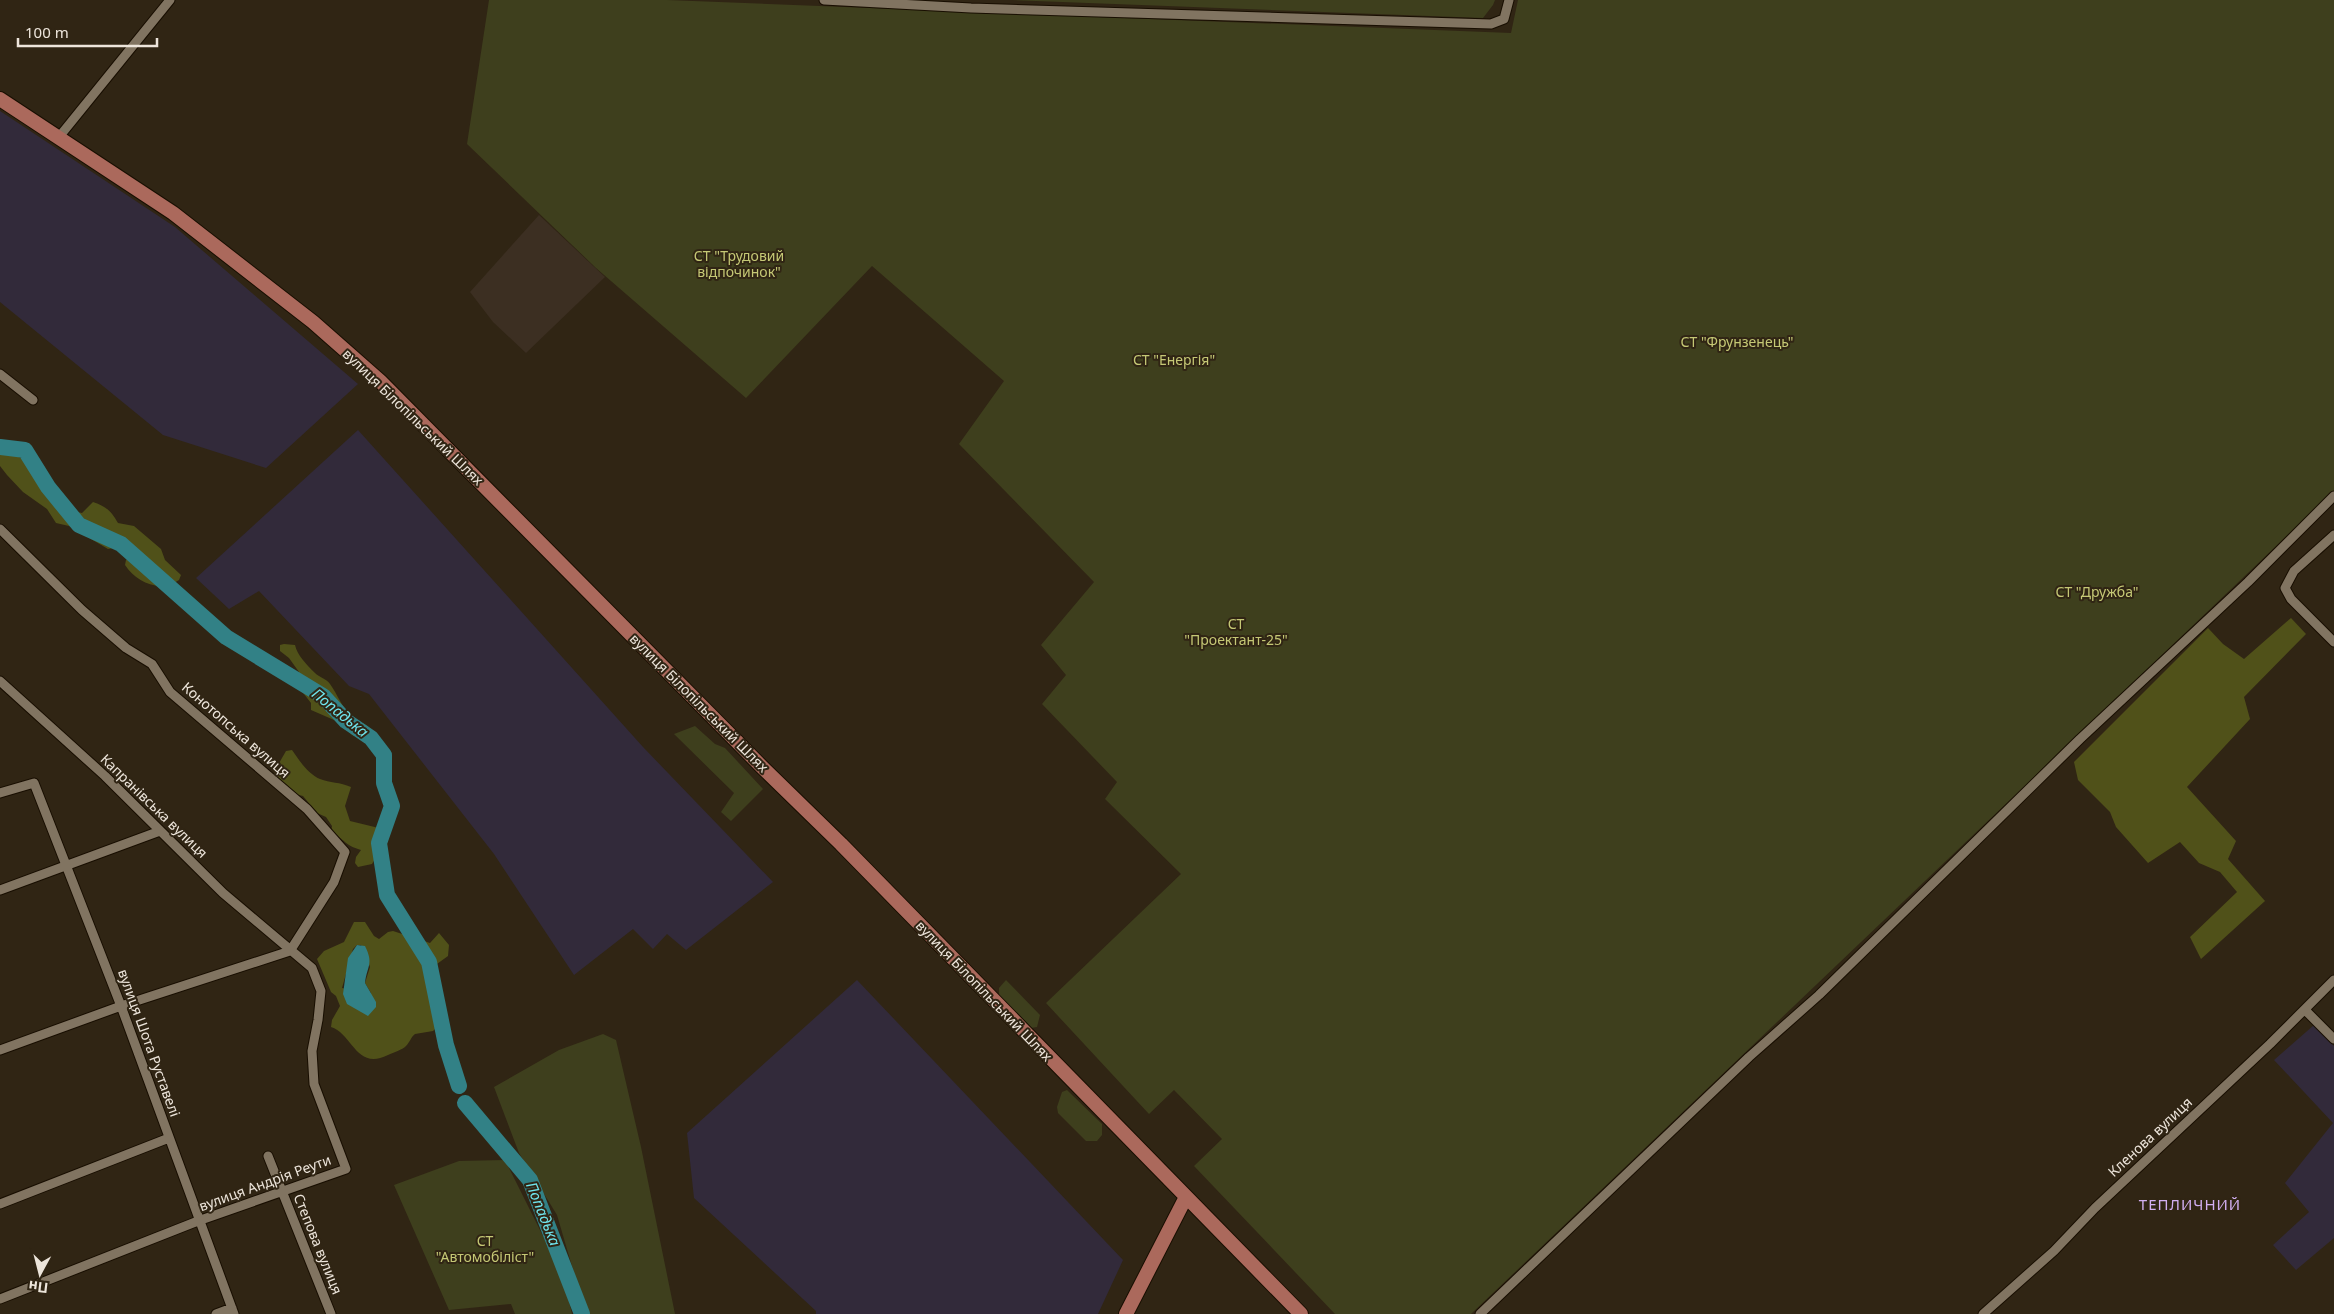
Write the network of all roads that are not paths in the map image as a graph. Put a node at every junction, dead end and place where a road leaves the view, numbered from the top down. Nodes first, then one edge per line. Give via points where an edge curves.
1 (170, 0) edge
2 (824, 0) edge
3 (1509, 0) edge
4 (0, 99) edge
5 (59, 137) junction
6 (0, 374) edge
7 (33, 400) dead end
8 (2334, 496) edge
9 (0, 529) edge
10 (2334, 536) edge
11 (2334, 642) edge
12 (0, 681) edge
13 (0, 792) edge
14 (160, 831) junction
15 (68, 866) junction
16 (0, 890) edge
17 (290, 951) junction
18 (2334, 980) edge
19 (121, 1006) junction
20 (2305, 1010) junction
21 (2334, 1039) edge
22 (0, 1050) edge
23 (169, 1138) junction
24 (268, 1156) dead end
25 (282, 1192) junction
26 (1186, 1197) junction
27 (0, 1204) edge
28 (198, 1221) junction
29 (0, 1299) edge
30 (233, 1311) edge
31 (216, 1314) edge
32 (331, 1314) edge
33 (1126, 1314) edge
34 (1301, 1314) edge
35 (1480, 1314) edge
36 (1983, 1314) edge

1 - 5 street
2 - 3 street via 1000,9 1491,24 1504,20
4 - 5 main road, вулиця Білопільський Шлях
5 - 26 main road, вулиця Білопільський Шлях via 181,219 314,322 380,381
6 - 7 street
8 - 35 street via 1820,996 1742,1064
9 - 17 street, Конотопська вулиця via 82,610 126,648 152,664 170,692 307,809 345,852 334,882
10 - 11 street via 2294,571 2285,588
12 - 14 street, Капранівська вулиця via 105,776
13 - 15 street, вулиця Шота Руставелі via 34,783
14 - 15 street
14 - 17 street, Капранівська вулиця via 223,893
15 - 16 street
15 - 19 street, вулиця Шота Руставелі
17 - 19 street
17 - 25 street, вулиця Андрія Реути via 312,968 321,991 312,1051 314,1084 346,1169
18 - 20 street, Кленова вулиця
19 - 22 street
19 - 23 street, вулиця Шота Руставелі
20 - 21 street
20 - 36 street, Кленова вулиця via 2102,1201 2054,1251
23 - 27 street
23 - 28 street, вулиця Шота Руставелі
24 - 25 street, Степова вулиця
25 - 28 street, вулиця Андрія Реути
25 - 32 street, Степова вулиця
26 - 33 main road
26 - 34 main road, вулиця Білопільський Шлях
28 - 29 street, вулиця Андрія Реути
28 - 30 street, вулиця Шота Руставелі
30 - 31 street

